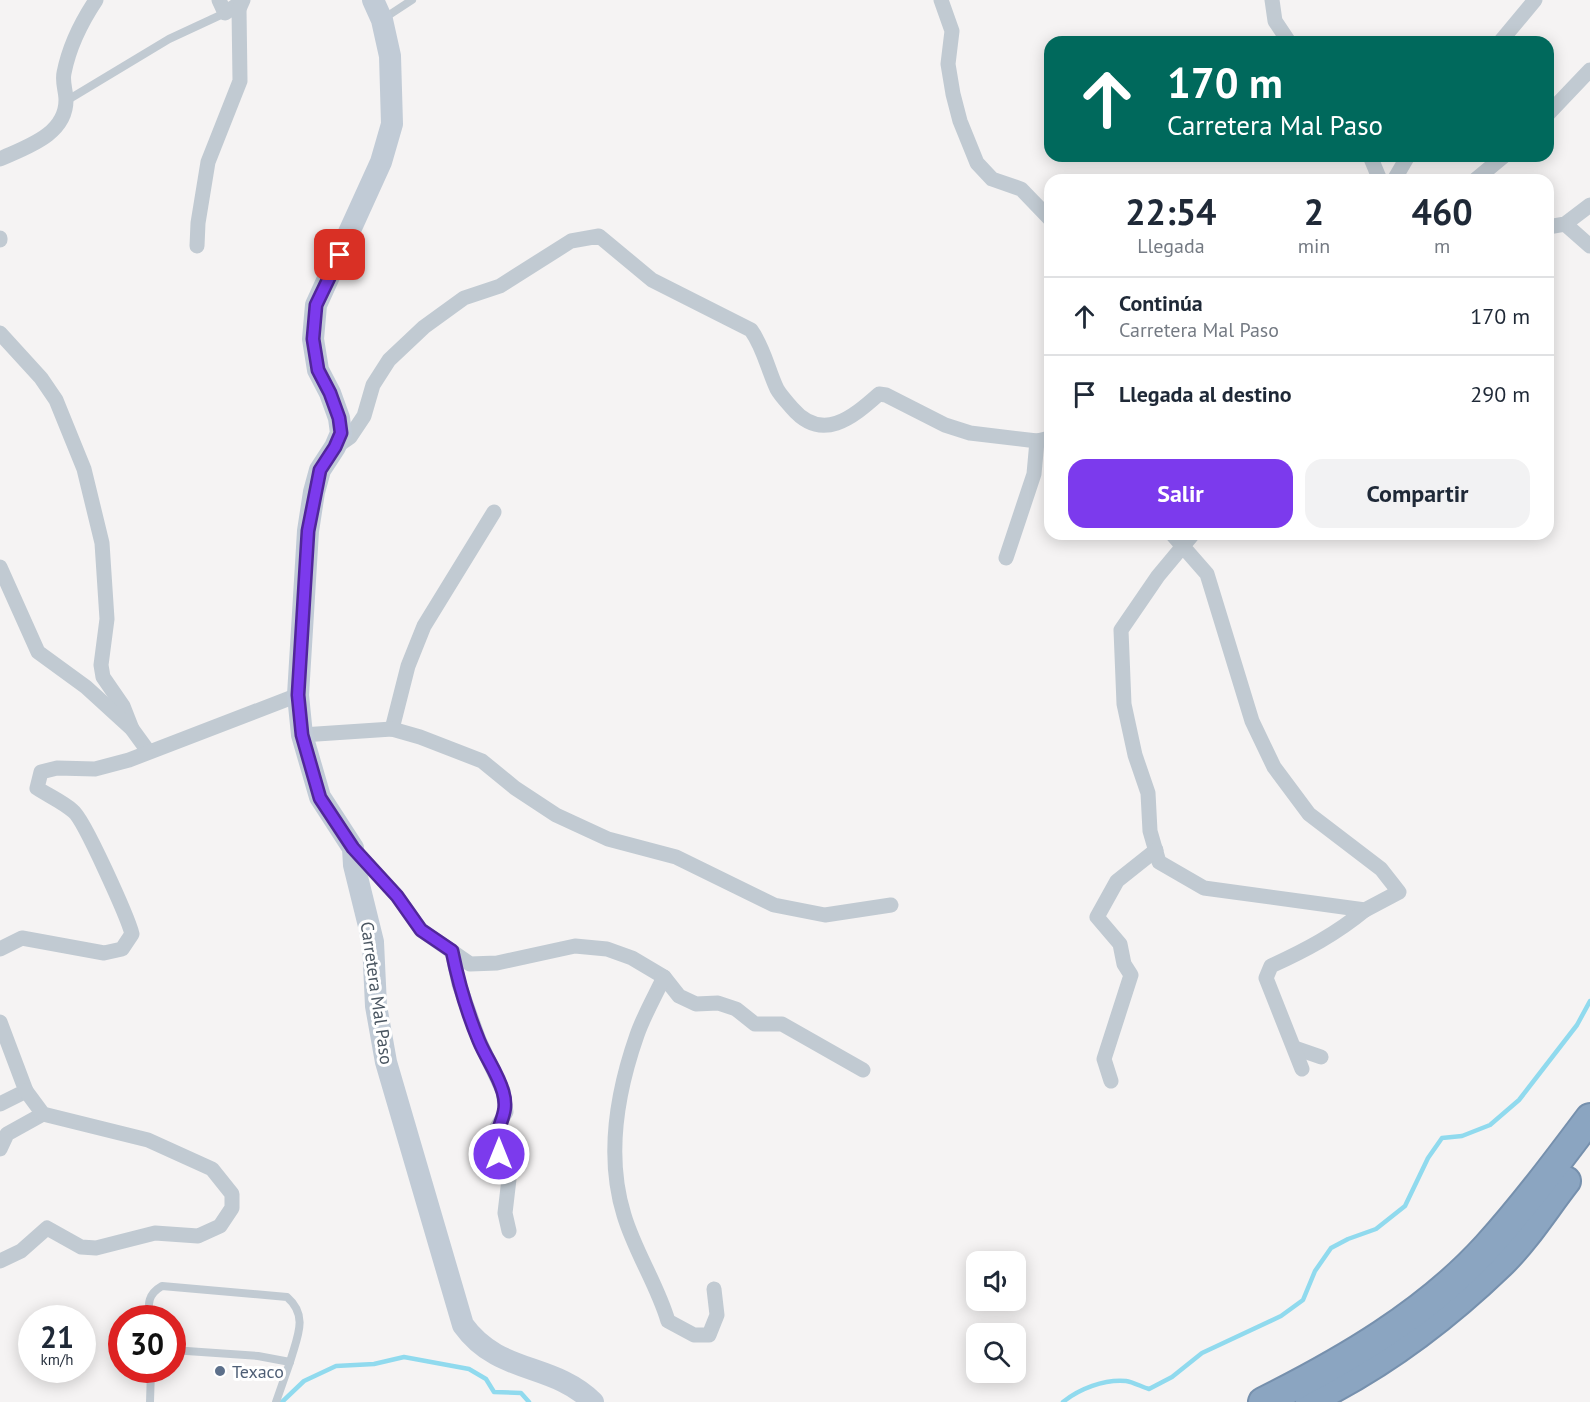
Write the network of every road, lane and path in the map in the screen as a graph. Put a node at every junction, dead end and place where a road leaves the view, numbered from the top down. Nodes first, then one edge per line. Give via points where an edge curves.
1 (96, 0) edge
2 (412, 0) edge
3 (941, 0) edge
4 (1272, 0) edge
5 (1535, 0) edge
6 (231, 6) edge
7 (378, 10) edge
8 (1285, 36) edge
9 (1505, 36) edge
10 (1590, 70) edge
11 (66, 101) junction
12 (1554, 108) edge
13 (0, 159) edge
14 (1497, 162) edge
15 (1482, 174) edge
16 (1590, 205) edge
17 (1044, 213) edge
18 (1565, 224) junction
19 (1554, 226) edge
20 (197, 246) dead end
21 (1590, 246) edge
22 (0, 333) edge
23 (1043, 439) edge
24 (335, 447) junction
25 (494, 512) dead end
26 (1177, 540) edge
27 (1188, 540) edge
28 (1182, 547) junction
29 (1006, 558) dead end
30 (0, 567) edge
31 (298, 695) junction
32 (132, 729) junction
33 (392, 729) junction
34 (302, 735) junction
35 (148, 751) junction
36 (353, 848) junction
37 (1156, 850) junction
38 (891, 905) dead end
39 (1365, 910) junction
40 (0, 949) edge
41 (452, 951) junction
42 (664, 977) junction
43 (0, 1022) edge
44 (1295, 1048) junction
45 (1321, 1057) dead end
46 (1302, 1069) dead end
47 (863, 1070) dead end
48 (1111, 1082) dead end
49 (26, 1091) junction
50 (0, 1104) edge
51 (43, 1114) junction
52 (1590, 1118) edge
53 (0, 1149) edge
54 (1590, 1149) edge
55 (509, 1231) dead end
56 (0, 1261) edge
57 (714, 1289) dead end
58 (147, 1305) edge
59 (186, 1351) edge
60 (290, 1362) junction
61 (151, 1383) edge
62 (150, 1402) edge
63 (276, 1402) edge
64 (593, 1402) edge
65 (1263, 1402) edge
66 (1306, 1402) edge

1 - 11 street via 63,75
2 - 7 lane
3 - 17 street via 952,31 948,64 953,94 977,163 992,179 1021,189
4 - 8 street via 1275,21
5 - 9 street
6 - 11 lane
6 - 20 street via 240,81 208,162
7 - 24 street, Carretera Mal Paso via 390,56 392,124 381,162 316,305 313,339 318,370 339,418 341,433
10 - 12 street
11 - 13 street via 64,116 49,135
14 - 15 street
16 - 18 street
18 - 19 street
18 - 21 street
22 - 32 street via 56,400 84,469 102,543 107,619 103,677 123,706
23 - 24 street via 970,433 879,394 855,415 836,424 819,425 801,418 778,392 751,330 652,280 599,237 571,241 500,286 464,298 424,327 389,360 374,385 364,417 350,437
23 - 29 street
24 - 31 street, Carretera Mal Paso via 320,470 308,531
25 - 33 street via 424,626 408,666
26 - 28 street
27 - 28 street
28 - 37 street via 1121,630 1124,704 1148,793 1150,831
28 - 39 street via 1206,574 1252,721 1274,767 1309,814 1381,869 1399,892
30 - 32 street via 38,652 86,687
31 - 34 street, Carretera Mal Paso
31 - 35 street
32 - 35 street
33 - 34 street
33 - 38 street via 482,761 556,815 608,839 676,857 774,905 825,915
34 - 36 street, Carretera Mal Paso via 320,798
35 - 40 street via 95,768 41,772 38,779 37,788 75,812 87,831 128,918 132,934 123,949 104,953 22,938
36 - 41 street via 397,896 421,930
36 - 64 street, Carretera Mal Paso via 373,942 376,1006 386,1062 463,1325 474,1341 492,1354 559,1378 580,1389
37 - 39 street via 1159,862 1204,888
37 - 48 street via 1117,881 1097,917 1120,944 1131,975 1104,1059
39 - 44 street via 1337,933 1267,971 1266,978
41 - 42 street via 470,964 497,963 575,946 607,949
41 - 55 street via 479,1040 503,1091 506,1112 496,1129 495,1141 509,1179 505,1214
42 - 47 street via 679,996 696,1004 718,1003 736,1009 755,1024 782,1024
42 - 57 street via 637,1035 616,1117 615,1182 628,1227 643,1265 660,1293 668,1321 694,1335 709,1335 717,1315
43 - 49 street
44 - 45 street
44 - 46 street
49 - 50 street
49 - 51 street
51 - 53 street via 7,1134
51 - 56 street via 147,1140 212,1169 232,1194 232,1208 220,1226 198,1236 155,1233 96,1248 81,1247 47,1228 21,1251
52 - 65 highway via 1486,1248 1450,1282 1403,1320 1333,1367
54 - 66 highway via 1502,1262 1457,1303 1347,1382
58 - 60 lane via 153,1291 162,1286 287,1297 297,1306 301,1323
59 - 60 lane
60 - 63 lane
61 - 62 lane

